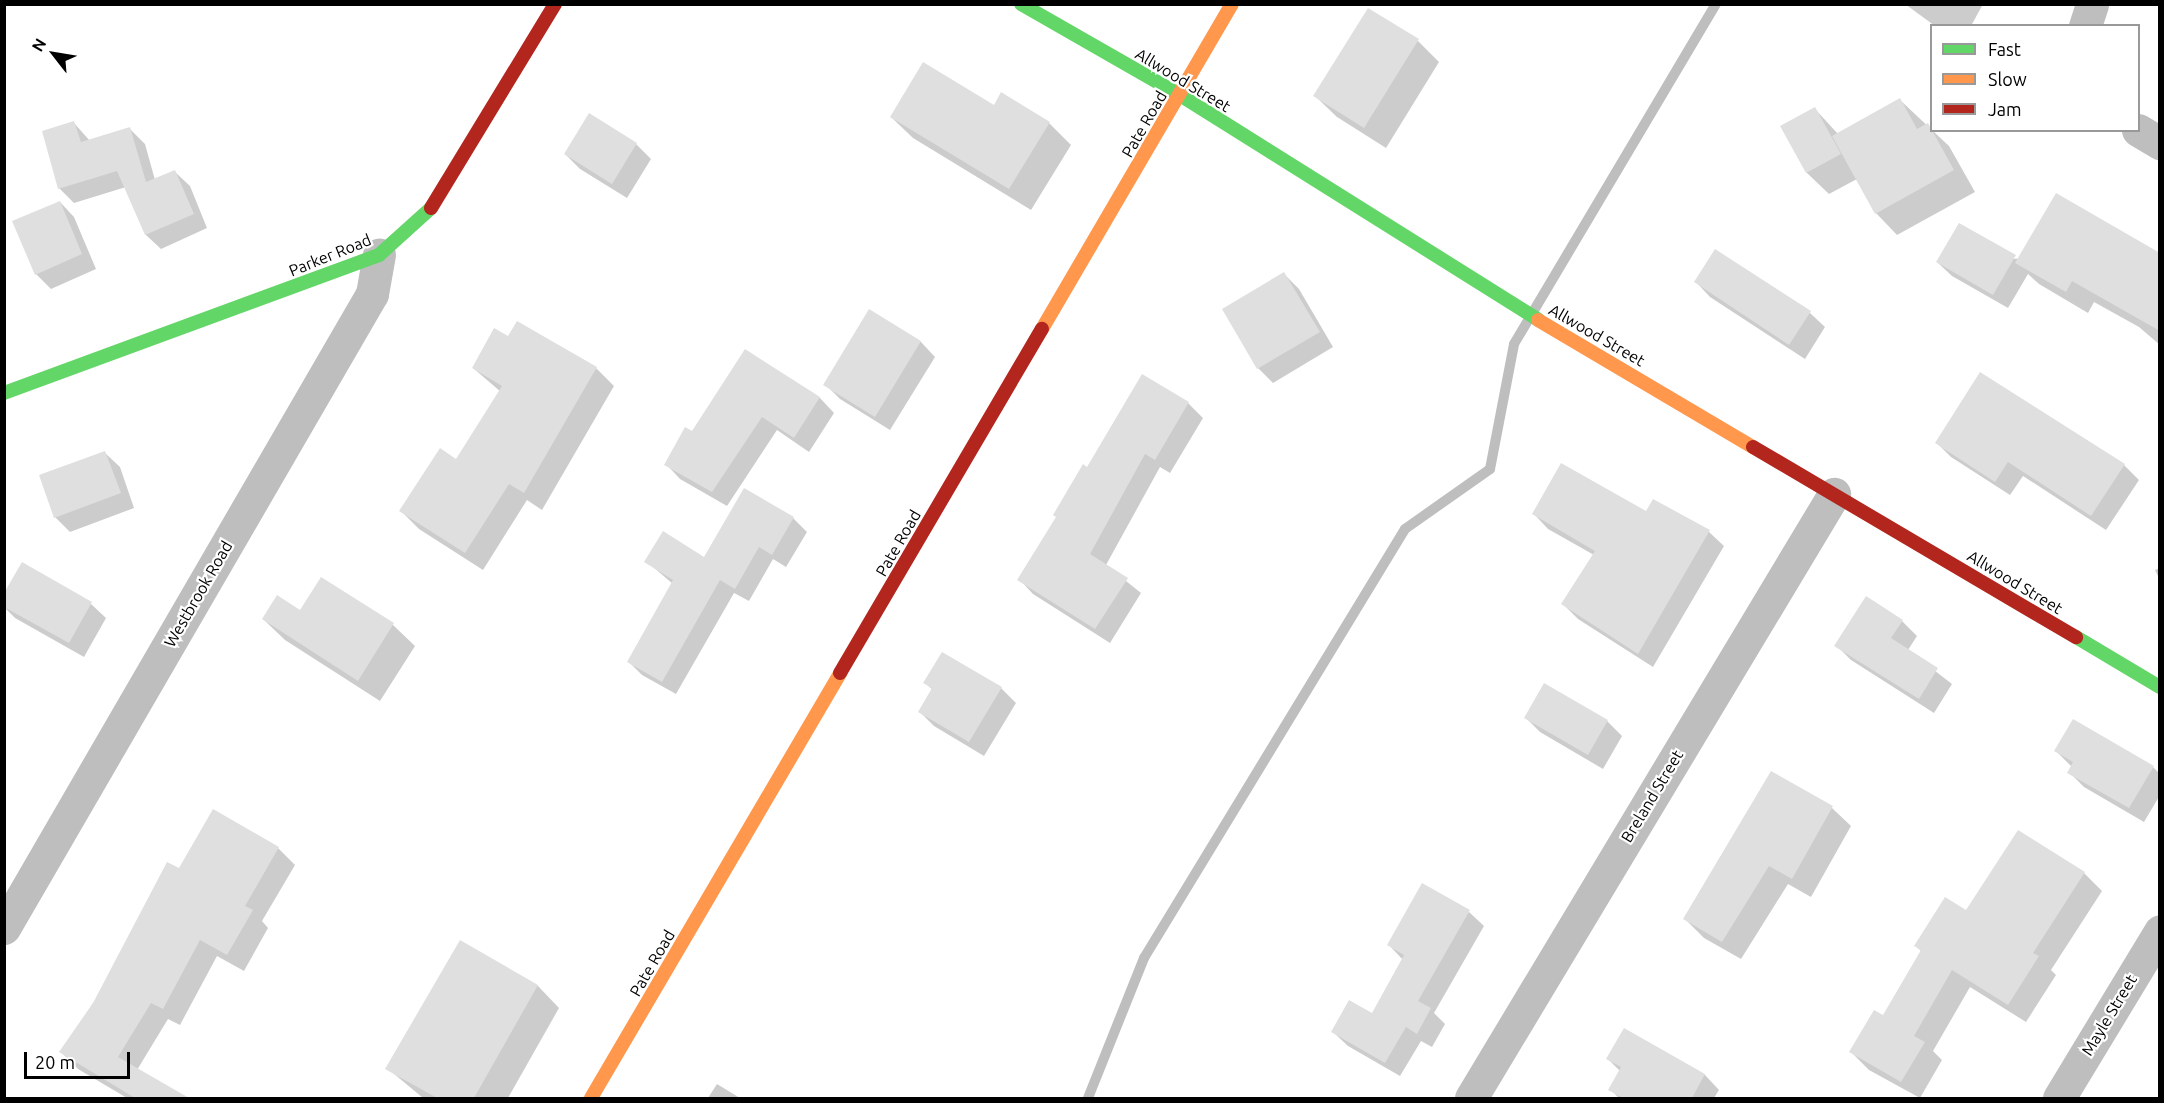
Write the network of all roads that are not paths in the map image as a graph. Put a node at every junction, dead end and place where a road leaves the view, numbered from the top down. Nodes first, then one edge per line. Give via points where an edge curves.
1 (555, 4) edge
2 (1021, 4) edge
3 (1232, 4) edge
4 (2092, 4) edge
5 (2086, 24) edge
6 (1180, 95) junction
7 (2140, 131) edge
8 (2160, 143) edge
9 (379, 255) junction
10 (4, 393) edge
11 (1834, 494) junction
12 (2160, 687) edge
13 (4, 928) edge
14 (2160, 931) edge
15 (591, 1098) edge
16 (1471, 1098) edge
17 (2059, 1098) edge

1 - 9 street, Parker Road via 429,212
2 - 6 street, Allwood Street
3 - 6 street, Pate Road
4 - 5 street
6 - 11 street, Allwood Street via 1469,279
6 - 15 street, Pate Road
7 - 8 street
9 - 10 street, Parker Road
9 - 13 street, Westbrook Road via 372,294
11 - 12 street, Allwood Street
11 - 16 street, Breland Street
14 - 17 street, Mayle Street

